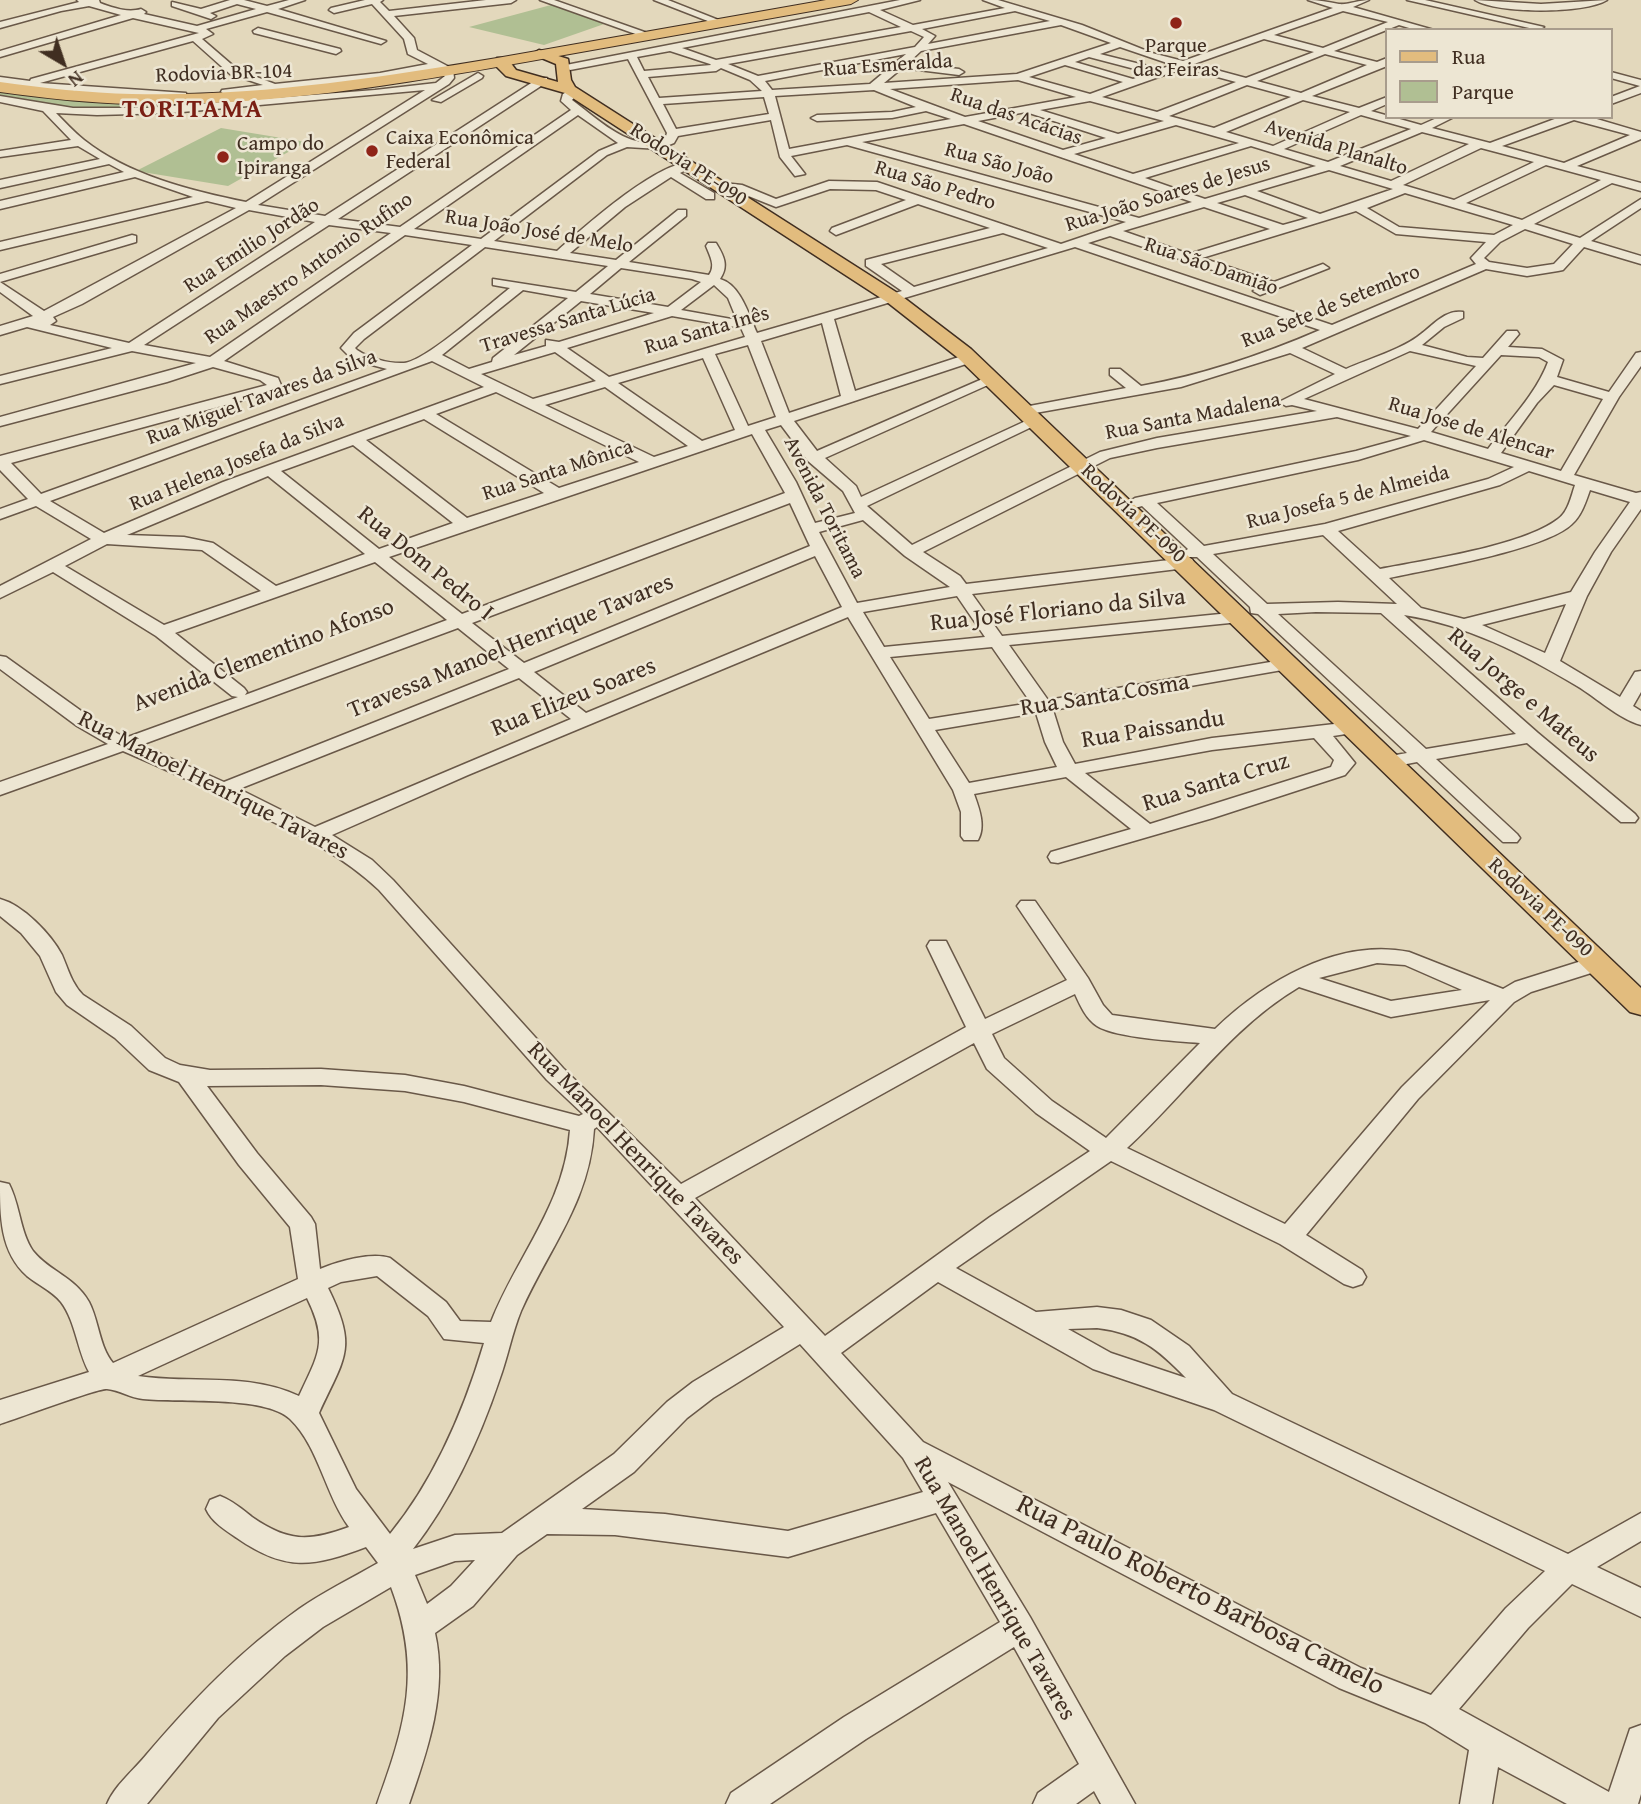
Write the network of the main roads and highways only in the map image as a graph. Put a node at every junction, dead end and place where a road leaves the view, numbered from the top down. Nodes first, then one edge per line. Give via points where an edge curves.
1 (850, 0) edge
2 (610, 42) junction
3 (539, 54) junction
4 (502, 61) junction
5 (567, 68) junction
6 (442, 74) junction
7 (526, 77) junction
8 (0, 87) edge
9 (572, 91) junction
10 (1641, 1005) edge

1 - 2 highway, Rodovia BR-104
2 - 3 highway, Rodovia BR-104
2 - 5 highway, Rodovia BR-104
3 - 4 highway, Rodovia BR-104
3 - 5 main road via 561,60
4 - 6 highway, Rodovia BR-104
4 - 7 main road, Rodovia PE-090 via 508,71
5 - 7 highway, Rodovia BR-104
5 - 9 main road via 564,80
6 - 7 highway, Rodovia BR-104
6 - 8 highway, Rodovia BR-104 via 195,100 93,97
7 - 9 main road, Rodovia PE-090
9 - 10 main road, Rodovia PE-090 via 688,165 714,190 903,295 1081,465 1135,503 1236,613

